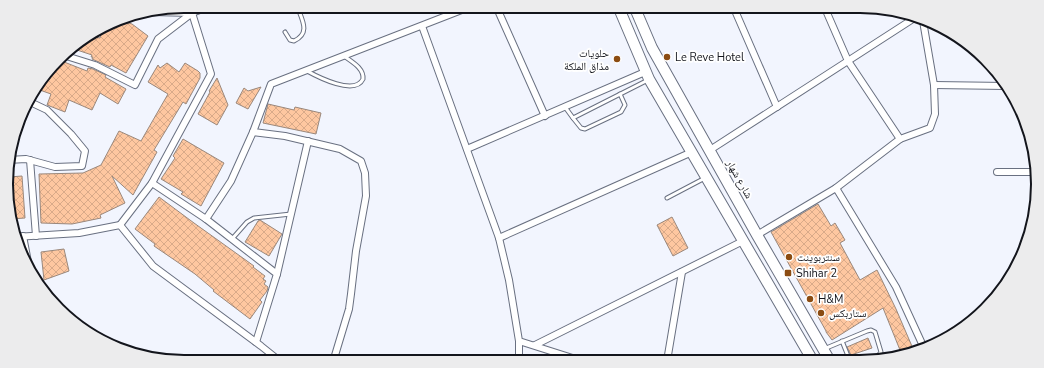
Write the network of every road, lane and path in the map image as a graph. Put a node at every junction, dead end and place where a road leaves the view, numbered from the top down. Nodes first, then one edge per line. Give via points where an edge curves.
1 (192, 13) joint
2 (299, 13) edge
3 (454, 13) edge
4 (499, 13) edge
5 (621, 13) edge
6 (637, 13) edge
7 (735, 13) edge
8 (827, 13) edge
9 (910, 21) edge
10 (422, 26) junction
11 (924, 26) edge
12 (286, 32) dead end
13 (344, 56) junction
14 (69, 57) edge
15 (848, 61) junction
16 (307, 71) junction
17 (647, 75) junction
18 (934, 85) junction
19 (1000, 86) edge
20 (620, 94) junction
21 (33, 103) edge
22 (565, 107) junction
23 (777, 107) junction
24 (545, 116) junction
25 (573, 118) junction
26 (253, 132) junction
27 (900, 139) junction
28 (308, 141) junction
29 (468, 149) junction
30 (710, 150) junction
31 (692, 152) junction
32 (14, 160) edge
33 (30, 160) junction
34 (997, 172) dead end
35 (1031, 172) edge
36 (707, 177) junction
37 (152, 183) junction
38 (836, 188) junction
39 (667, 198) dead end
40 (291, 214) junction
41 (206, 219) junction
42 (120, 225) junction
43 (757, 235) junction
44 (23, 236) joint
45 (36, 236) junction
46 (499, 238) junction
47 (232, 239) junction
48 (744, 241) junction
49 (25, 247) edge
50 (682, 272) junction
51 (277, 274) junction
52 (519, 341) junction
53 (842, 341) junction
54 (256, 342) junction
55 (922, 343) edge
56 (535, 345) junction
57 (823, 349) junction
58 (880, 354) edge
59 (272, 355) edge
60 (335, 355) edge
61 (519, 355) edge
62 (564, 355) edge
63 (668, 355) edge
64 (810, 355) edge
65 (826, 355) edge
66 (848, 355) edge

1 - 14 street via 158,39 135,85 95,65
1 - 37 street via 211,74
2 - 12 lane via 304,26 302,36 294,41 290,40
3 - 10 street
4 - 24 street
5 - 17 main road
6 - 30 main road, شارع شهار via 652,48
7 - 23 street
8 - 15 street
9 - 15 street
10 - 13 street
10 - 29 street
11 - 18 street
13 - 16 street
13 - 16 lane via 362,72 363,79 359,84 353,86 333,83
15 - 23 street
15 - 27 street
16 - 26 street via 271,84
17 - 20 lane
17 - 22 street
17 - 31 main road
18 - 19 street
18 - 27 street via 935,114 930,128
20 - 25 lane
20 - 25 lane via 625,105 621,112 585,129
21 - 33 street via 47,110 85,151 82,166 55,167
22 - 24 street
22 - 25 lane
23 - 30 street
24 - 29 street
26 - 28 street
26 - 41 street via 231,181
27 - 38 street
28 - 40 street
28 - 60 street via 340,149 352,155 361,161 365,173 366,196 349,310
29 - 46 street
30 - 43 main road, شارع شهار
31 - 36 main road
31 - 46 street
32 - 33 street
33 - 45 street
34 - 35 street
36 - 39 lane
36 - 48 main road
37 - 41 street
37 - 42 street
38 - 43 street
38 - 55 street via 896,287
40 - 47 lane via 254,218
40 - 51 street
41 - 47 street
42 - 45 street via 79,233
42 - 54 street via 153,266
43 - 57 main road, شارع شهار
44 - 45 street
44 - 49 street
46 - 52 street
47 - 51 street
48 - 50 street
48 - 64 main road
50 - 56 street
50 - 63 street
51 - 54 street
52 - 56 street
52 - 61 street
53 - 57 lane
53 - 58 lane via 867,330 875,332
53 - 66 lane
54 - 59 street
56 - 62 street
57 - 65 main road, شارع شهار

